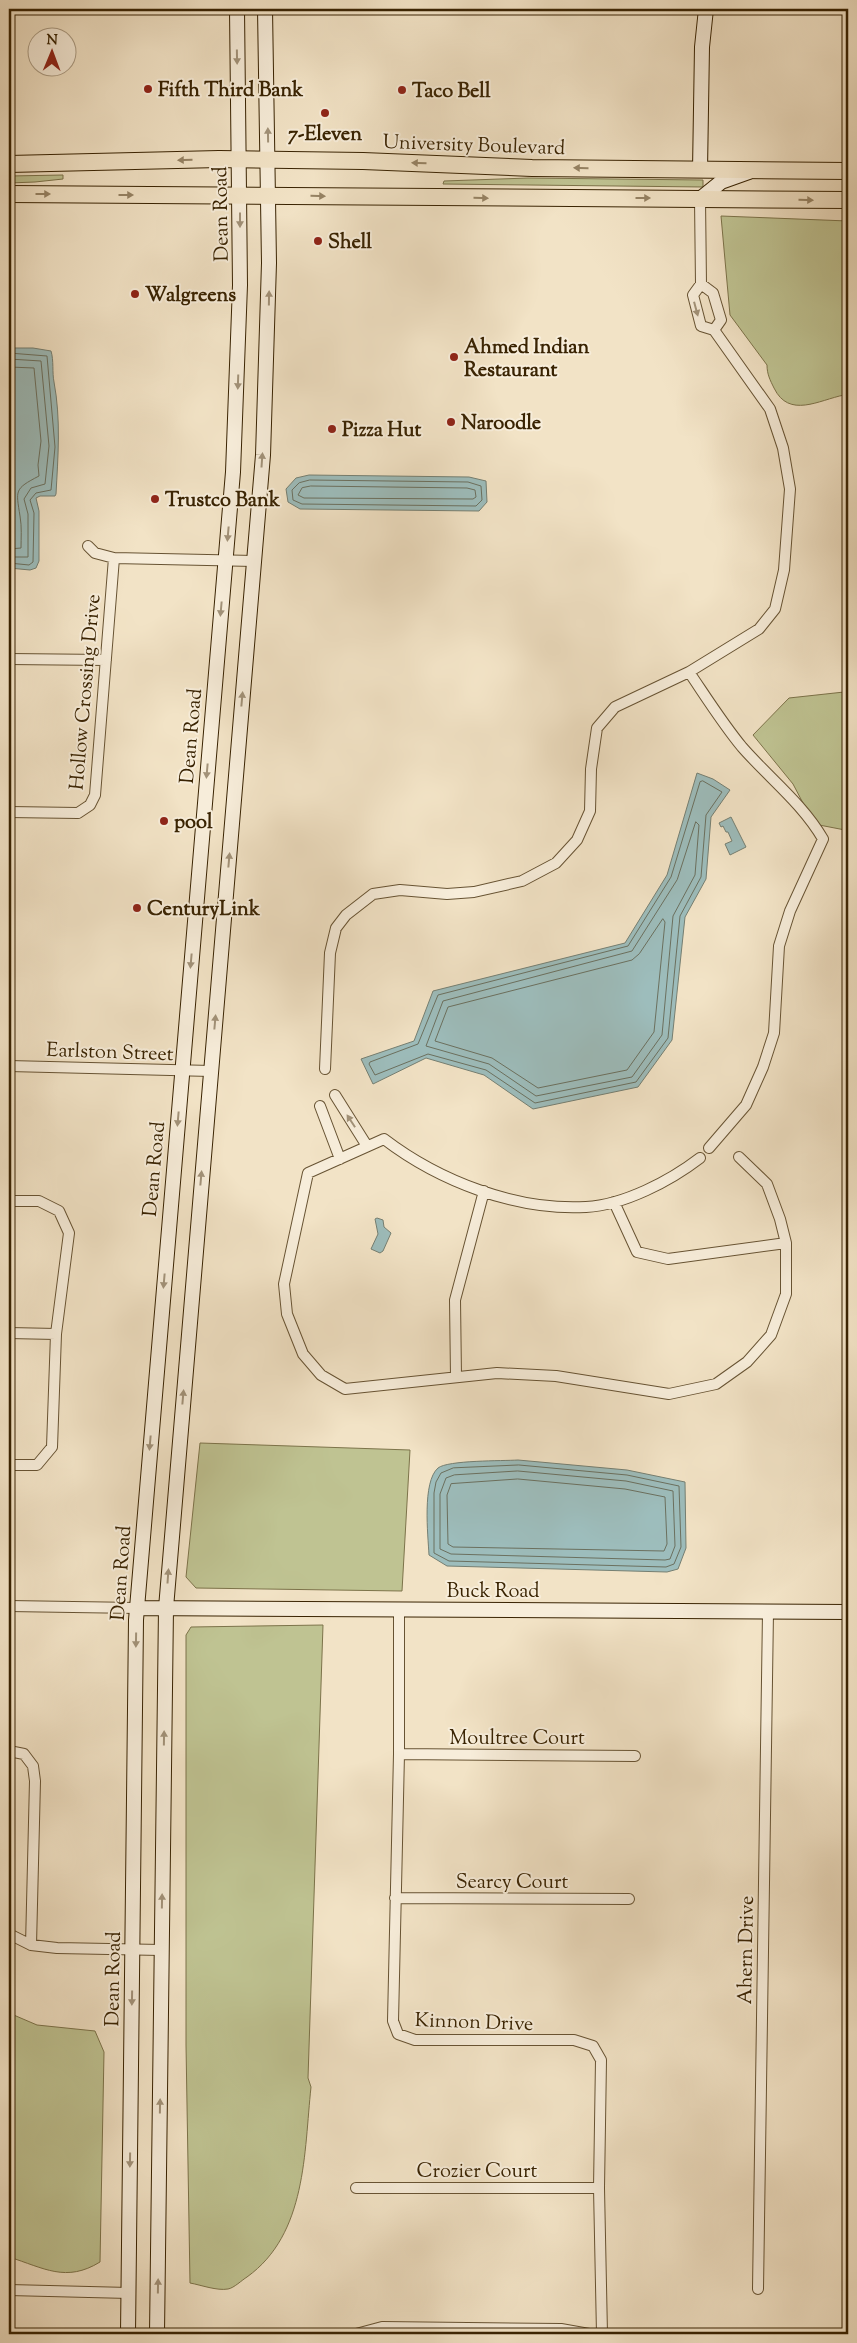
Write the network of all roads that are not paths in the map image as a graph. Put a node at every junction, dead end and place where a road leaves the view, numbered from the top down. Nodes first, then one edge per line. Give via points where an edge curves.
1 (237, 9) edge
2 (265, 9) edge
3 (706, 9) edge
4 (239, 160) junction
5 (269, 160) junction
6 (9, 164) edge
7 (700, 170) junction
8 (752, 170) junction
9 (848, 171) edge
10 (9, 194) edge
11 (240, 195) junction
12 (269, 196) junction
13 (700, 198) junction
14 (848, 200) edge
15 (701, 284) junction
16 (714, 330) junction
17 (88, 546) dead end
18 (114, 558) junction
19 (225, 561) junction
20 (254, 561) junction
21 (9, 659) edge
22 (106, 660) junction
23 (689, 672) junction
24 (9, 812) edge
25 (9, 1066) edge
26 (325, 1069) dead end
27 (182, 1071) junction
28 (211, 1071) junction
29 (335, 1095) dead end
30 (320, 1106) dead end
31 (368, 1146) junction
32 (709, 1148) dead end
33 (739, 1157) dead end
34 (700, 1158) dead end
35 (340, 1159) junction
36 (484, 1191) junction
37 (9, 1201) edge
38 (614, 1202) junction
39 (786, 1243) junction
40 (9, 1332) edge
41 (56, 1334) junction
42 (456, 1378) junction
43 (9, 1465) edge
44 (9, 1606) edge
45 (137, 1608) junction
46 (166, 1608) junction
47 (398, 1610) junction
48 (768, 1612) junction
49 (848, 1612) edge
50 (9, 1751) edge
51 (399, 1754) junction
52 (634, 1756) dead end
53 (395, 1898) junction
54 (629, 1899) dead end
55 (9, 1934) edge
56 (31, 1945) junction
57 (132, 1949) junction
58 (161, 1950) junction
59 (356, 2188) dead end
60 (599, 2188) junction
61 (758, 2289) dead end
62 (9, 2290) edge
63 (129, 2293) junction
64 (128, 2334) edge
65 (157, 2334) edge
66 (356, 2334) edge
67 (589, 2334) edge
68 (602, 2334) edge

1 -> 4 main road, Dean Road
5 -> 2 main road
3 - 7 main road via 702,47
4 - 5 main road, University Boulevard
4 -> 6 main road, University Boulevard
4 - 11 main road, Dean Road
7 -> 5 main road, University Boulevard
5 - 12 main road
7 - 8 main road, University Boulevard
8 - 9 main road, University Boulevard
8 - 13 main road via 721,182
10 -> 11 main road
11 - 12 main road
11 -> 19 main road, Dean Road via 238,366
12 -> 13 main road
20 -> 12 main road via 266,394
13 -> 14 main road
13 - 15 street
15 - 16 street via 713,292 721,320
15 -> 16 street via 693,295 701,326
16 - 23 street via 770,409 783,448 790,489 784,570 775,609 759,629
17 - 18 street via 95,553
18 - 19 street
18 - 22 street, Hollow Crossing Drive
19 - 20 street
19 -> 27 main road, Dean Road
28 -> 20 main road
21 - 22 street
22 - 24 street, Hollow Crossing Drive via 95,795 90,805 78,812
23 - 26 street via 615,707 597,728 591,769 590,811 577,840 556,863 522,881 474,892 447,894 400,890 373,894 346,915 336,928 330,954
23 - 32 street via 742,747 790,794 823,839 790,911 779,946 774,1033 763,1067 746,1105
25 - 27 street, Earlston Street
27 - 28 street, Earlston Street
27 -> 45 main road, Dean Road
46 -> 28 main road
31 -> 29 street
30 - 35 street
31 - 35 street
31 - 36 street via 384,1139 445,1175
33 - 39 street via 767,1184
34 - 38 street via 678,1175
35 - 42 street via 308,1173 284,1284 287,1314 304,1354 321,1375 345,1389
36 - 38 street via 539,1206 586,1207
36 - 42 street via 455,1300
37 - 41 street via 39,1201 59,1211 68,1233
38 - 39 street via 637,1252 668,1259
39 - 42 street via 786,1294 771,1335 747,1362 716,1384 669,1394 556,1376 497,1373
40 - 41 street
41 - 43 street via 52,1447 37,1465
44 - 45 street
45 - 46 main road, Buck Road
45 -> 57 main road, Dean Road
46 - 47 main road, Buck Road
58 -> 46 main road
47 - 48 main road, Buck Road
47 - 51 street, Kinnon Drive
48 - 49 main road, Buck Road
48 - 61 street, Ahern Drive
50 - 56 street via 24,1754 33,1766 35,1781
51 - 52 street, Moultree Court
51 - 53 street, Kinnon Drive
53 - 54 street, Searcy Court
53 - 60 street, Kinnon Drive via 393,2021 398,2034 415,2040 574,2040 593,2046 601,2060
55 - 56 street
56 - 57 street
57 - 58 street
57 -> 63 main road, Dean Road
65 -> 58 main road
59 - 60 street, Crozier Court
60 - 68 street, Kinnon Drive
62 - 63 street
63 - 64 main road, Dean Road
66 - 67 street via 382,2327 561,2330

